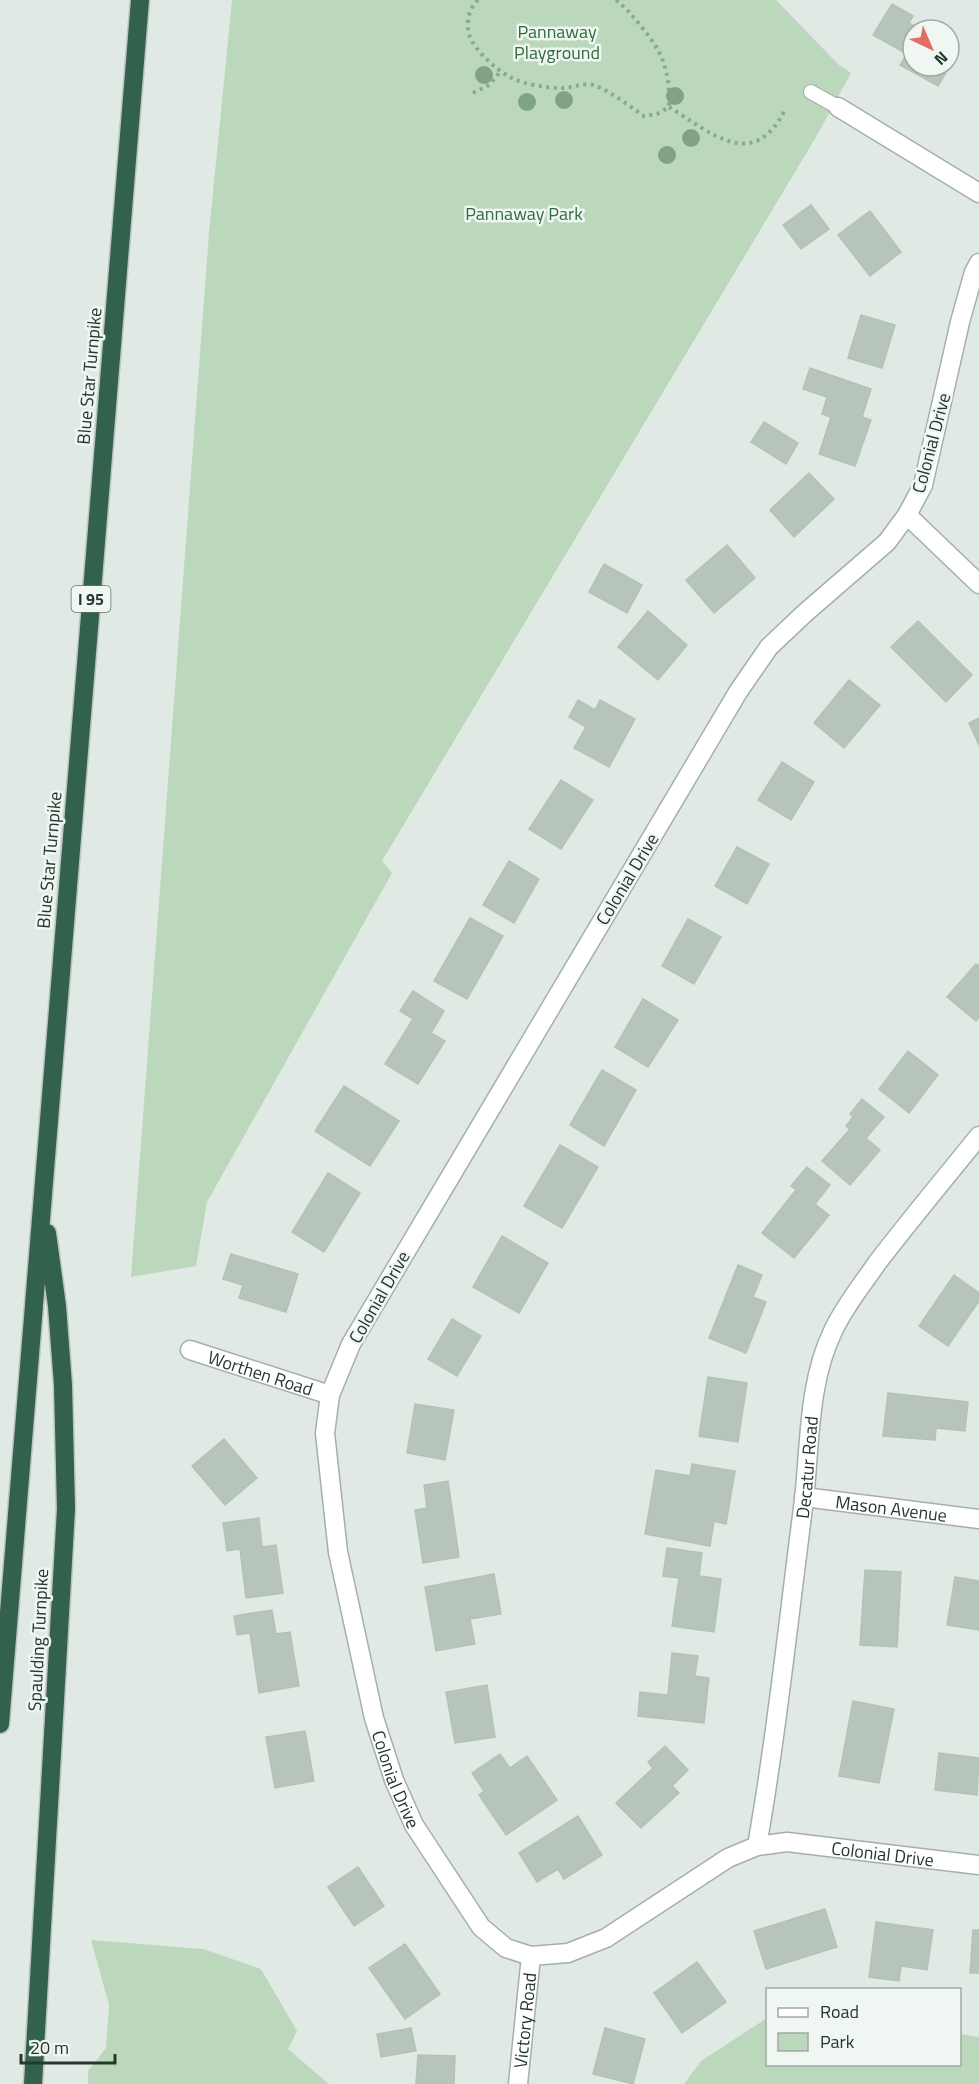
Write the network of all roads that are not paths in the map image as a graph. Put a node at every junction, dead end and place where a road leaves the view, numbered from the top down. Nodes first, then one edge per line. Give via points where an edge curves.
1 (140, 0) edge
2 (811, 92) dead end
3 (838, 107) joint
4 (979, 194) edge
5 (979, 263) edge
6 (907, 515) junction
7 (979, 584) edge
8 (979, 1136) edge
9 (42, 1198) junction
10 (190, 1350) dead end
11 (330, 1395) junction
12 (804, 1497) junction
13 (979, 1518) edge
14 (0, 1724) edge
15 (757, 1846) junction
16 (979, 1865) edge
17 (531, 1956) junction
18 (33, 2084) edge
19 (518, 2084) edge

1 - 9 highway, Blue Star Turnpike / I 95
2 - 3 lane
3 - 4 street
5 - 6 street, Colonial Drive via 960,322 923,485
6 - 7 street
6 - 11 street, Colonial Drive via 887,542 769,647 738,692 357,1334
8 - 12 street, Decatur Road via 896,1238 832,1332 811,1417
9 - 14 highway, Blue Star Turnpike / I 95
9 - 18 highway, Spaulding Turnpike via 57,1306 66,1509
10 - 11 street, Worthen Road
11 - 17 street, Colonial Drive via 325,1433 338,1552 374,1718 394,1780 414,1825 481,1927 506,1948
12 - 13 street, Mason Avenue
12 - 15 street, Decatur Road
15 - 16 street, Colonial Drive via 787,1842
15 - 17 street, Colonial Drive via 728,1858 606,1938 568,1953
17 - 19 street, Victory Road

